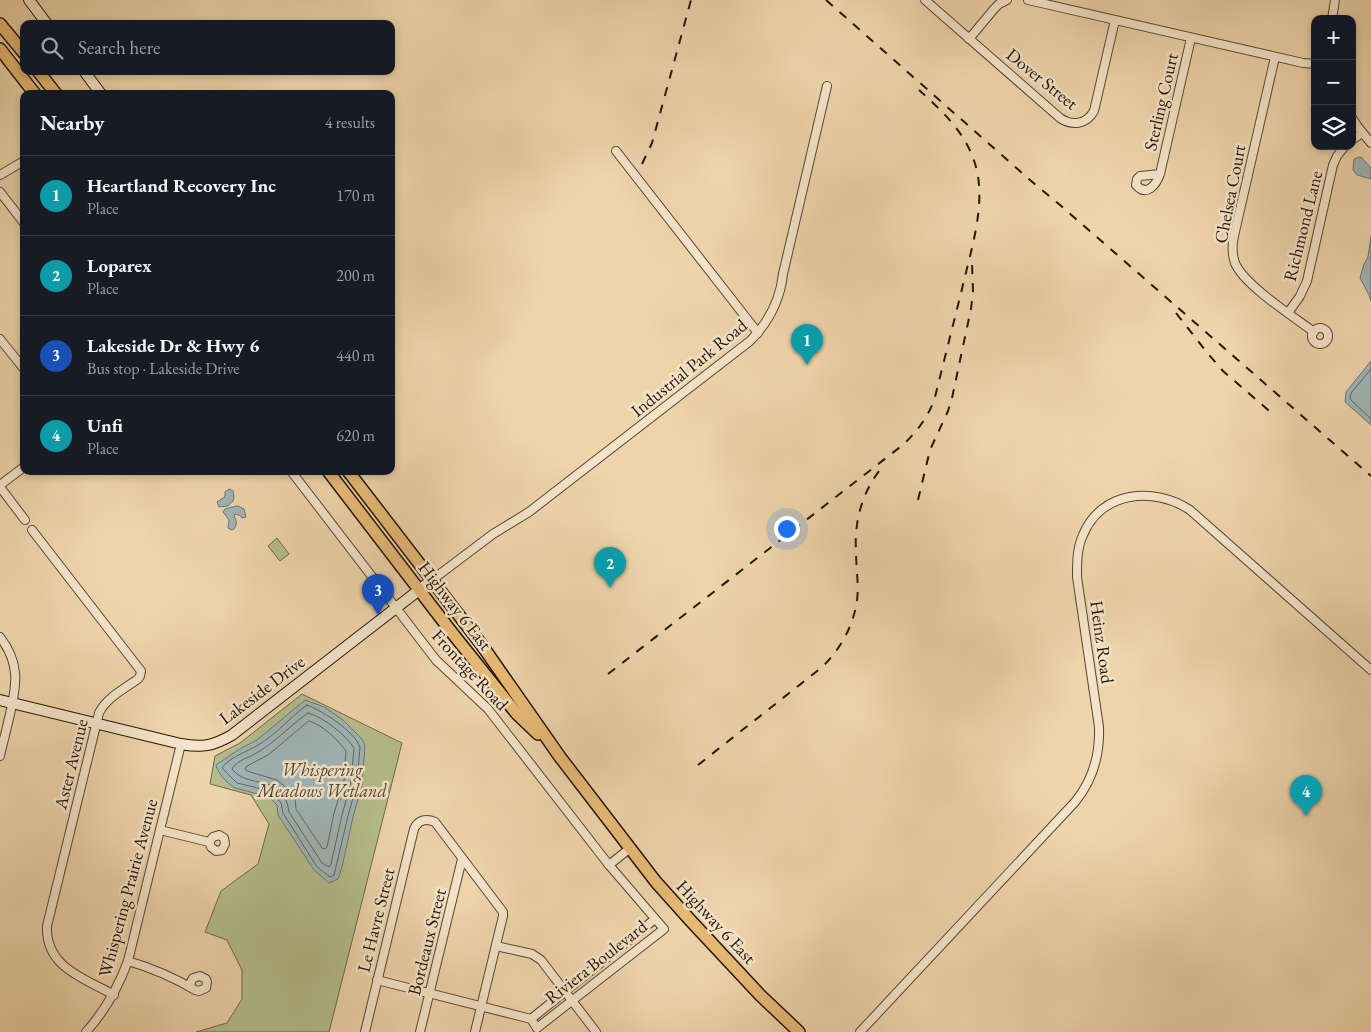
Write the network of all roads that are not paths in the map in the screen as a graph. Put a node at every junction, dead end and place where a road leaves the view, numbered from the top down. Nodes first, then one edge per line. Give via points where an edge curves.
1 (29, 0) edge
2 (925, 0) edge
3 (1007, 0) edge
4 (1028, 0) edge
5 (1335, 0) edge
6 (1333, 15) edge
7 (44, 20) edge
8 (1115, 20) junction
9 (0, 24) edge
10 (1191, 38) junction
11 (969, 39) junction
12 (20, 48) edge
13 (0, 49) edge
14 (1275, 57) junction
15 (1311, 64) edge
16 (20, 75) edge
17 (20, 75) edge
18 (41, 75) edge
19 (87, 75) edge
20 (827, 86) dead end
21 (32, 90) edge
22 (53, 90) edge
23 (98, 90) edge
24 (1356, 124) edge
25 (1362, 133) junction
26 (1356, 137) edge
27 (1371, 143) edge
28 (1342, 150) edge
29 (616, 152) dead end
30 (20, 163) edge
31 (1160, 174) dead end
32 (0, 175) edge
33 (0, 192) edge
34 (20, 218) edge
35 (1288, 313) junction
36 (1314, 332) dead end
37 (758, 333) junction
38 (0, 339) edge
39 (20, 364) edge
40 (20, 470) edge
41 (294, 475) edge
42 (331, 475) edge
43 (351, 475) edge
44 (0, 486) edge
45 (25, 520) dead end
46 (32, 530) dead end
47 (432, 580) junction
48 (420, 590) junction
49 (396, 608) junction
50 (0, 638) edge
51 (1371, 670) edge
52 (0, 700) edge
53 (13, 703) junction
54 (96, 724) junction
55 (180, 744) junction
56 (0, 756) edge
57 (560, 757) junction
58 (160, 830) junction
59 (209, 842) dead end
60 (629, 849) junction
61 (462, 858) junction
62 (609, 865) junction
63 (655, 919) junction
64 (496, 946) junction
65 (128, 961) junction
66 (377, 980) junction
67 (190, 987) dead end
68 (565, 991) junction
69 (430, 993) junction
70 (114, 995) junction
71 (572, 1000) junction
72 (481, 1006) junction
73 (531, 1019) junction
74 (537, 1030) edge
75 (86, 1032) edge
76 (365, 1032) edge
77 (420, 1032) edge
78 (475, 1032) edge
79 (596, 1032) edge
80 (799, 1032) edge
81 (860, 1032) edge

1 - 7 street
2 - 11 street, Dover Street
3 - 11 street via 999,4
4 - 8 street
5 - 6 street
8 - 10 street
8 - 11 street, Dover Street via 1094,111 1089,118 1078,123 1060,118
9 - 12 main road
10 - 14 street
10 - 31 street, Sterling Court
13 - 16 main road
14 - 15 street
14 - 35 street, Chelsea Court via 1232,250 1235,264 1244,277
17 - 21 main road
18 - 22 main road
19 - 23 street
20 - 37 street, Industrial Park Road via 779,295
24 - 25 street
25 - 26 street
25 - 27 street
28 - 35 street, Richmond Lane via 1333,165 1304,289
29 - 37 street
30 - 32 street
33 - 34 street
35 - 36 street, Chelsea Court
37 - 47 street, Industrial Park Road via 529,512 493,534
38 - 39 street
40 - 44 street
41 - 49 street, Frontage Road
42 - 48 main road, Highway 6 East
43 - 47 main road, Highway 6 East
44 - 45 street
46 - 54 street, Aster Avenue via 141,671 138,679 102,706
47 - 48 street, Lakeside Drive
47 - 57 main road, Highway 6 East via 482,644
48 - 49 street, Lakeside Drive
48 - 57 main road, Highway 6 East via 517,714
49 - 55 street, Lakeside Drive via 232,736 203,746
49 - 62 street, Frontage Road via 436,660 488,709
50 - 53 street via 15,666
51 - 81 street, Heinz Road via 1182,504 1160,496 1140,495 1118,500 1104,508 1083,534 1077,565 1100,727 1093,773 1075,802
52 - 53 street, Lakeside Drive
53 - 54 street, Lakeside Drive
53 - 56 street
54 - 55 street, Lakeside Drive
54 - 70 street, Aster Avenue via 46,934 51,951 61,964
55 - 58 street, Whispering Prairie Avenue
57 - 60 main road, Highway 6 East
58 - 59 street
58 - 65 street, Whispering Prairie Avenue
60 - 62 street
60 - 80 main road, Highway 6 East via 690,920
61 - 64 street via 503,912
61 - 66 street, Le Havre Street via 435,822 419,822 414,829
61 - 69 street, Bordeaux Street
62 - 63 street, Riviera Boulevard
63 - 68 street, Riviera Boulevard
63 - 71 street, Riviera Boulevard via 664,929
64 - 68 street via 537,957
64 - 72 street
65 - 67 street via 166,974
65 - 70 street, Whispering Prairie Avenue
66 - 69 street
66 - 76 street, Le Havre Street
68 - 71 street
68 - 73 street, Riviera Boulevard
69 - 72 street
69 - 77 street, Bordeaux Street
70 - 75 street, Whispering Prairie Avenue
71 - 74 street, Riviera Boulevard
71 - 79 street
72 - 73 street
72 - 78 street
73 - 74 street

